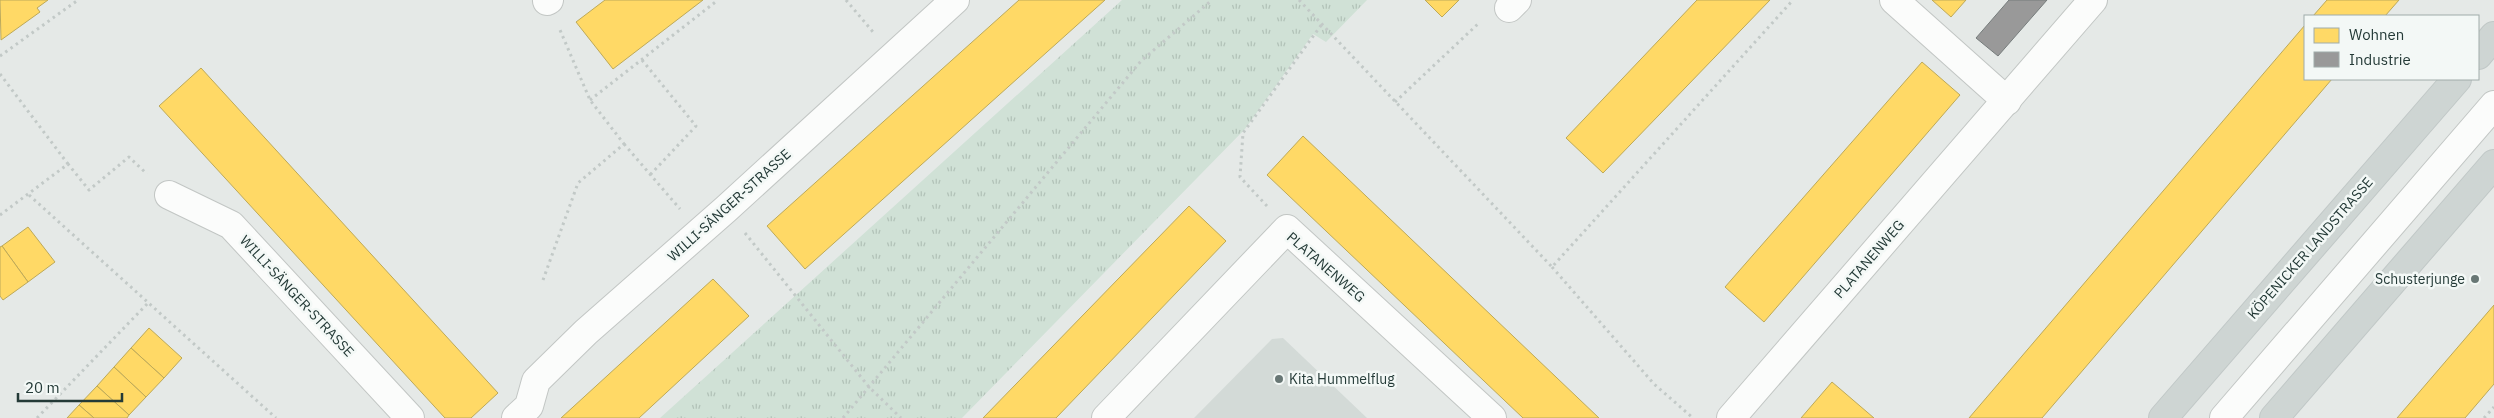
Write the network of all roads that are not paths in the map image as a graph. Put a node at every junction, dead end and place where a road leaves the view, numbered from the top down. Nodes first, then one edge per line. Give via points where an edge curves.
1 (955, 0) edge
2 (1894, 0) edge
3 (2093, 0) edge
4 (2494, 36) edge
5 (2479, 54) edge
6 (2456, 80) edge
7 (2007, 100) junction
8 (2494, 105) edge
9 (2494, 164) edge
10 (169, 196) road end
11 (410, 418) edge
12 (516, 418) edge
13 (1106, 418) edge
14 (1492, 418) edge
15 (1731, 418) edge
16 (2163, 418) edge
17 (2224, 418) edge
18 (2274, 418) edge

1 - 12 street, WILLI-SÄNGER-STRASSE via 586,332 536,382 529,406
2 - 7 street
3 - 7 street, PLATANENWEG
4 - 5 main road
6 - 16 main road, KÖPENICKER LANDSTRASSE
7 - 15 street, PLATANENWEG
8 - 17 street
9 - 18 main road
10 - 11 street, WILLI-SÄNGER-STRASSE via 231,225
13 - 14 street, PLATANENWEG via 1287,229

